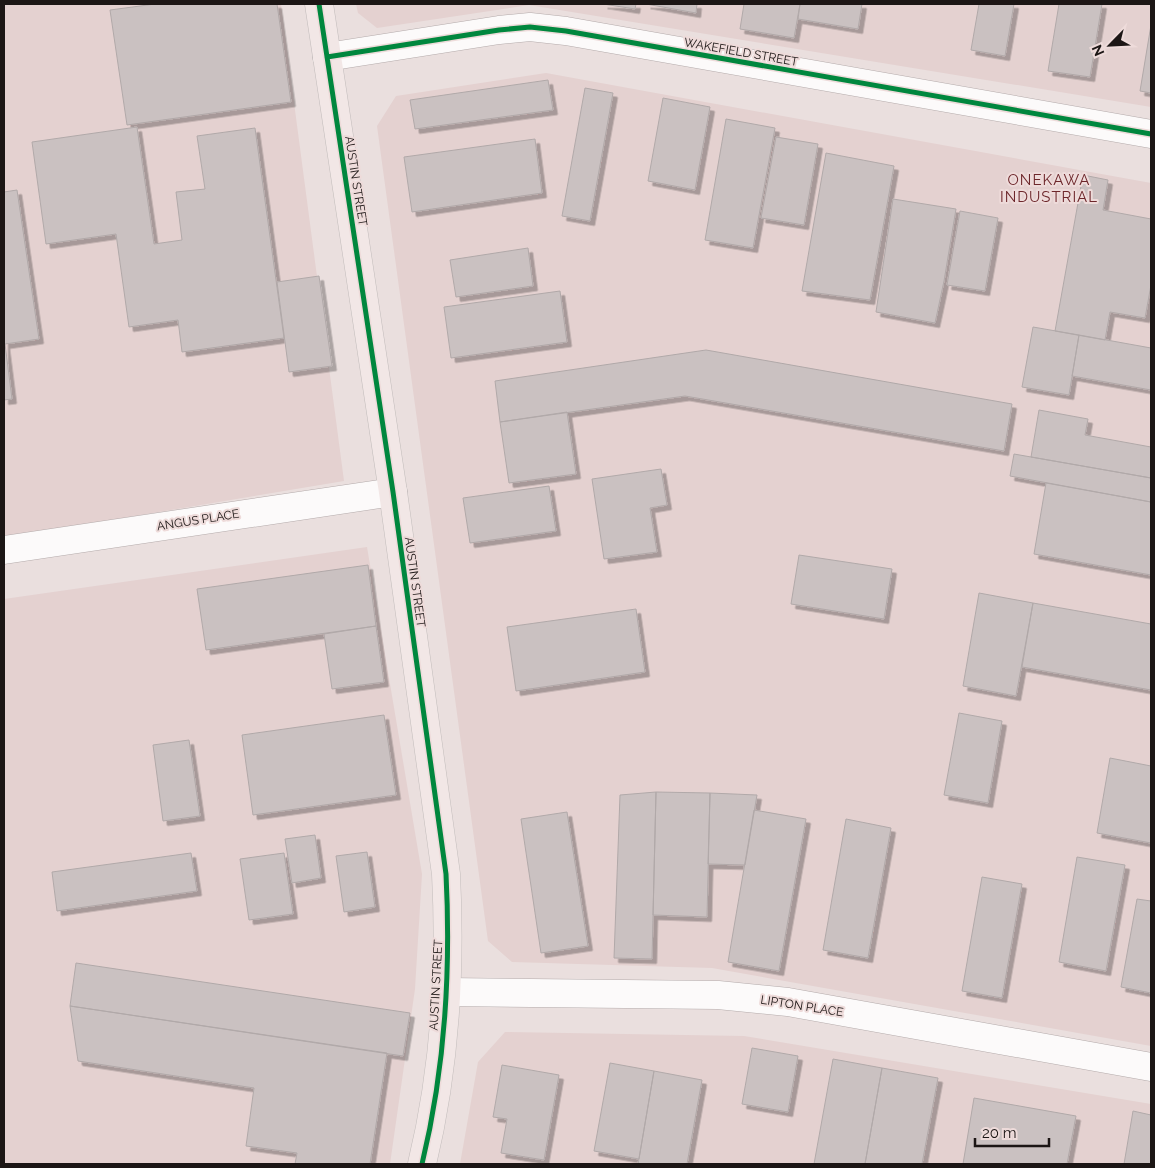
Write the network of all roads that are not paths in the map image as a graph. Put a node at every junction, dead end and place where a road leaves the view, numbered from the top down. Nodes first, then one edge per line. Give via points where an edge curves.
1 (319, 4) edge
2 (327, 57) junction
3 (1151, 134) edge
4 (393, 492) junction
5 (4, 550) edge
6 (447, 992) junction
7 (1151, 1067) edge
8 (422, 1164) edge

1 - 2 main road, AUSTIN STREET
2 - 3 street, WAKEFIELD STREET via 530,27
2 - 4 main road, AUSTIN STREET
4 - 5 street, ANGUS PLACE
4 - 6 main road, AUSTIN STREET via 446,874
6 - 7 street, LIPTON PLACE via 718,995 780,1002
6 - 8 main road, AUSTIN STREET via 433,1121

